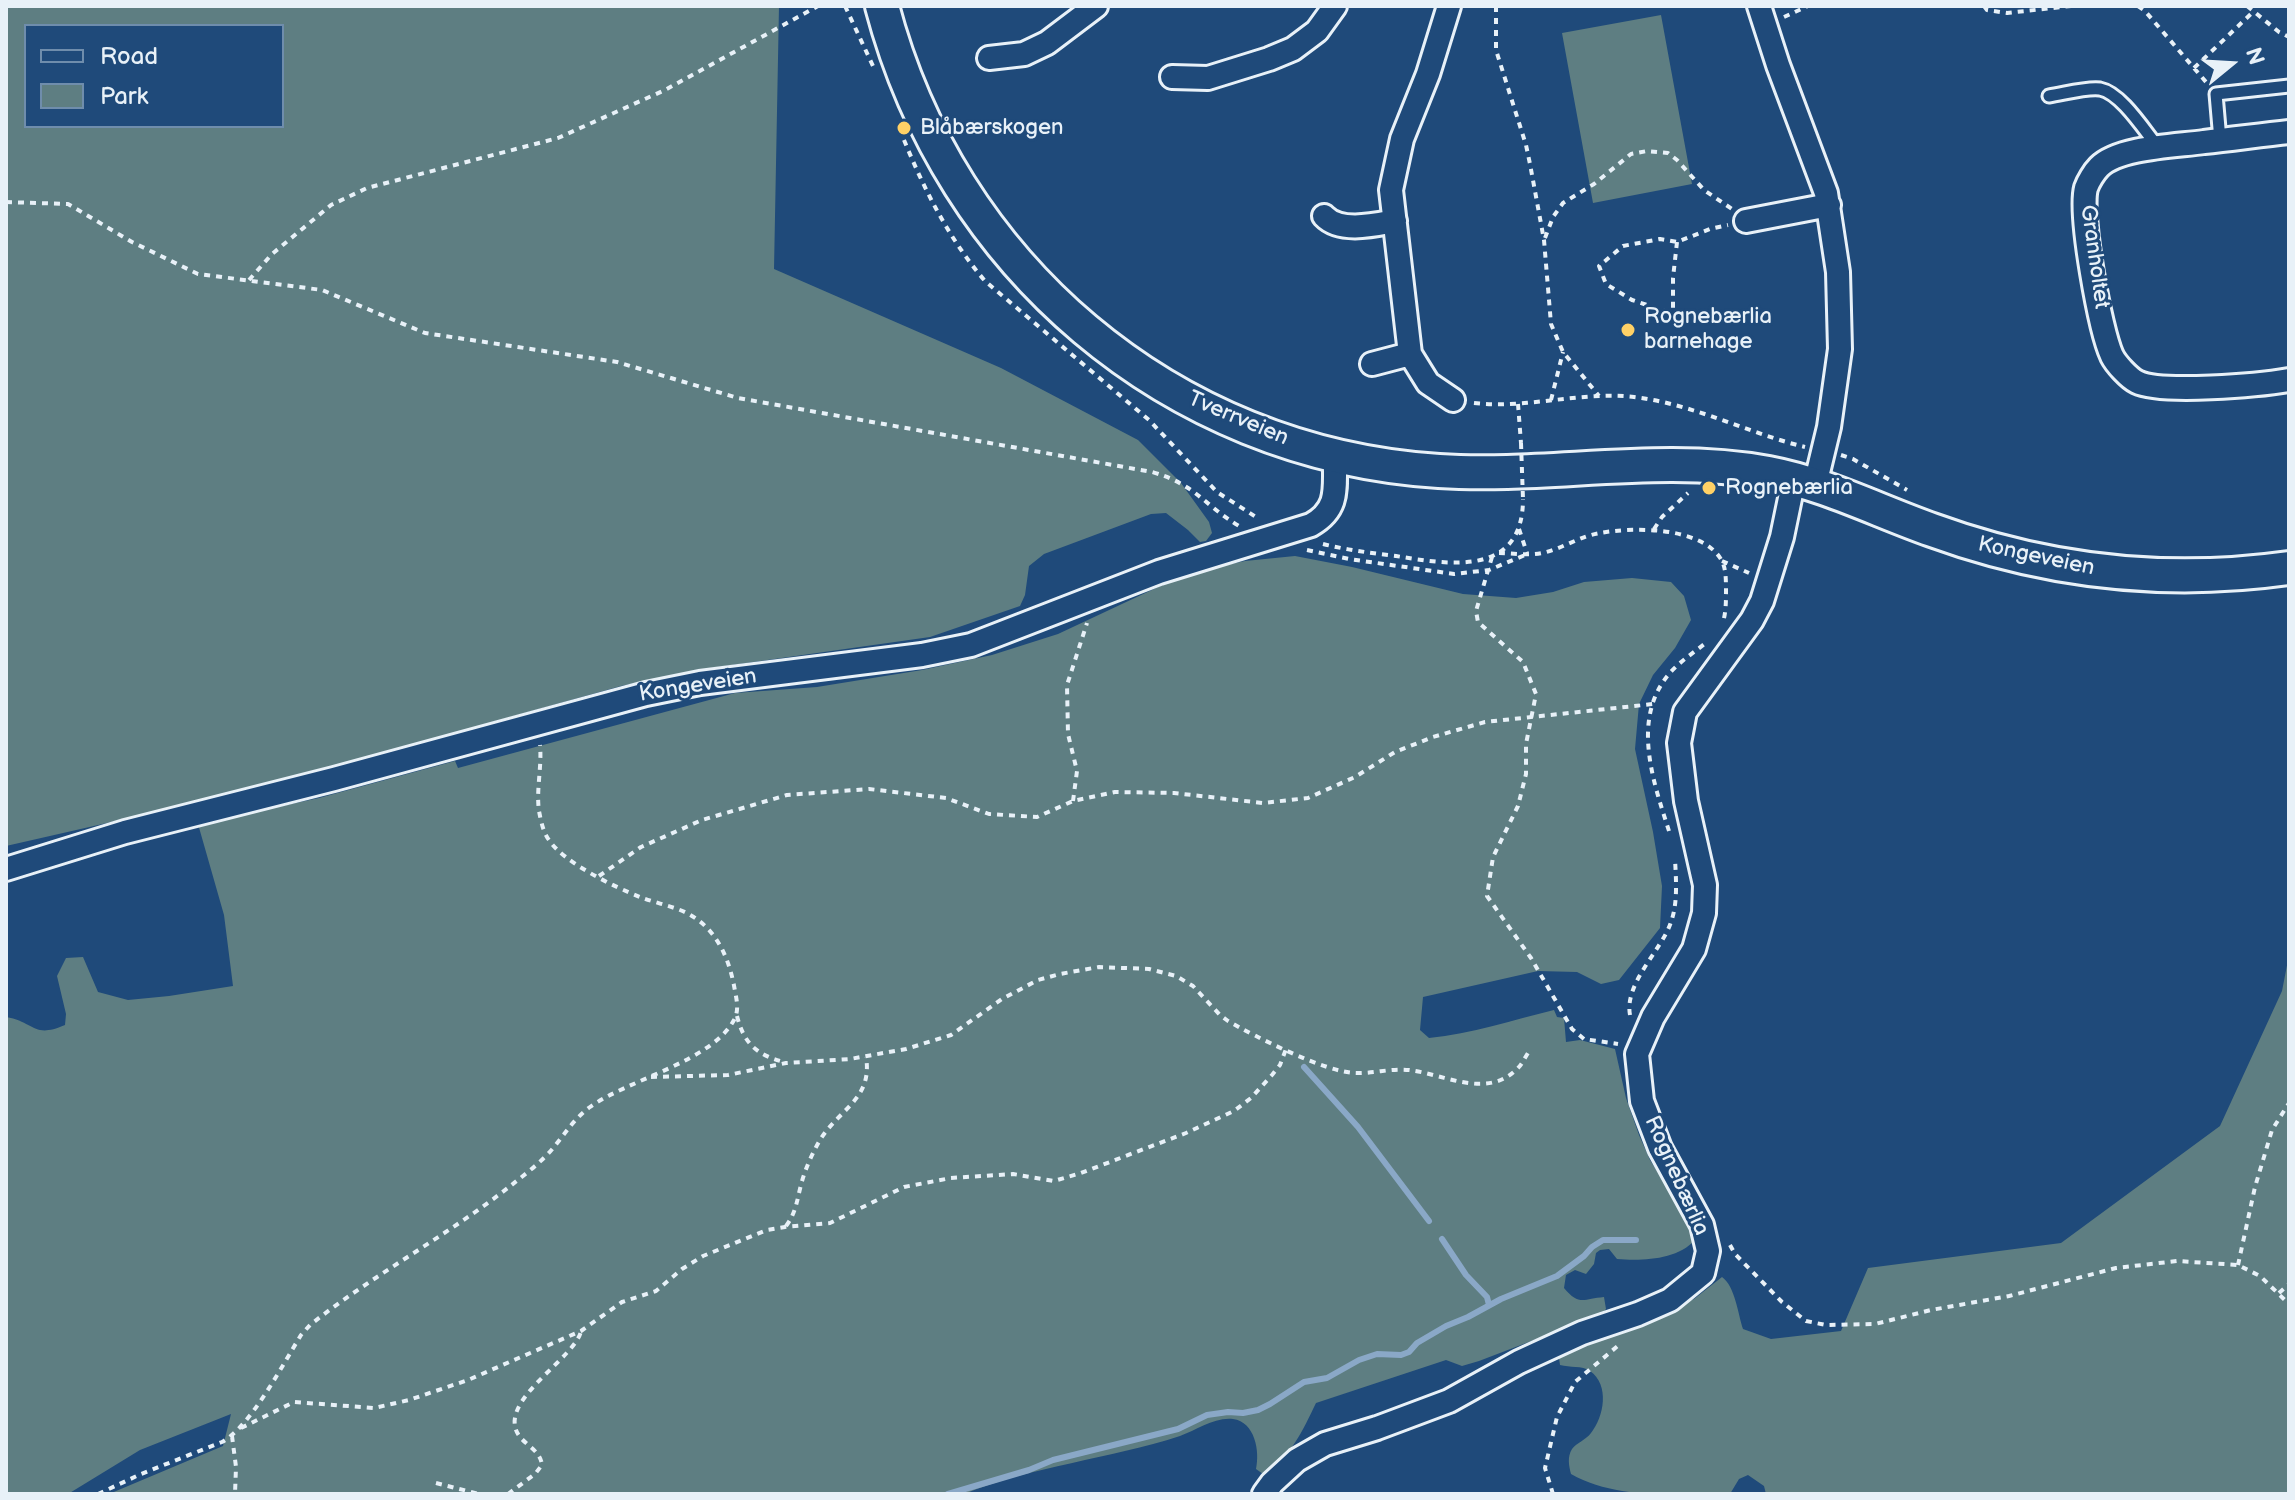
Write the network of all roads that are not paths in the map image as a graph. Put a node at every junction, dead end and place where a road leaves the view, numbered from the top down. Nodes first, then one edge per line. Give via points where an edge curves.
1 (882, 6) edge
2 (1096, 6) edge
3 (1335, 6) edge
4 (1449, 6) edge
5 (1759, 6) edge
6 (989, 58) dead end
7 (1172, 77) dead end
8 (2289, 86) edge
9 (2049, 96) dead end
10 (2289, 132) edge
11 (2220, 140) junction
12 (2158, 147) junction
13 (1829, 205) junction
14 (1324, 216) dead end
15 (1395, 221) junction
16 (1746, 221) road end
17 (1410, 354) junction
18 (1372, 364) dead end
19 (2289, 380) edge
20 (1453, 400) road end
21 (1335, 456) junction
22 (1805, 482) junction
23 (2289, 568) edge
24 (6, 869) edge
25 (1264, 1494) edge

1 - 21 main road, Tverrveien via 912,95 957,182 991,233 1062,310 1125,360 1201,406
2 - 6 street via 1047,43 1024,54
3 - 7 street via 1317,31 1293,49 1208,78
4 - 15 street via 1402,139 1391,190
5 - 13 street, Rognebærlia
8 - 11 lane via 2216,94
9 - 12 lane via 2099,89 2111,93
10 - 11 street, Granholtet
11 - 12 street, Granholtet
12 - 19 street, Granholtet via 2114,157 2098,167 2086,186 2092,265 2114,359 2136,382 2157,386
13 - 16 street
13 - 22 street, Rognebærlia via 1840,349 1823,451
14 - 15 street via 1344,226
15 - 17 street
17 - 18 street
17 - 20 street via 1428,383
21 - 22 main road, Tverrveien via 1438,471 1686,466 1746,470
21 - 24 street, Kongeveien via 1329,512 1311,525 1159,572 971,645 633,697 125,832
22 - 23 main road, Kongeveien via 1933,531 2052,564 2166,576
22 - 25 street, Rognebærlia via 1791,499 1769,583 1752,620 1685,712 1679,743 1705,885 1704,913 1694,949 1637,1054 1642,1101 1660,1148 1719,1247 1703,1273 1670,1300 1569,1339 1449,1401 1325,1444 1297,1460

